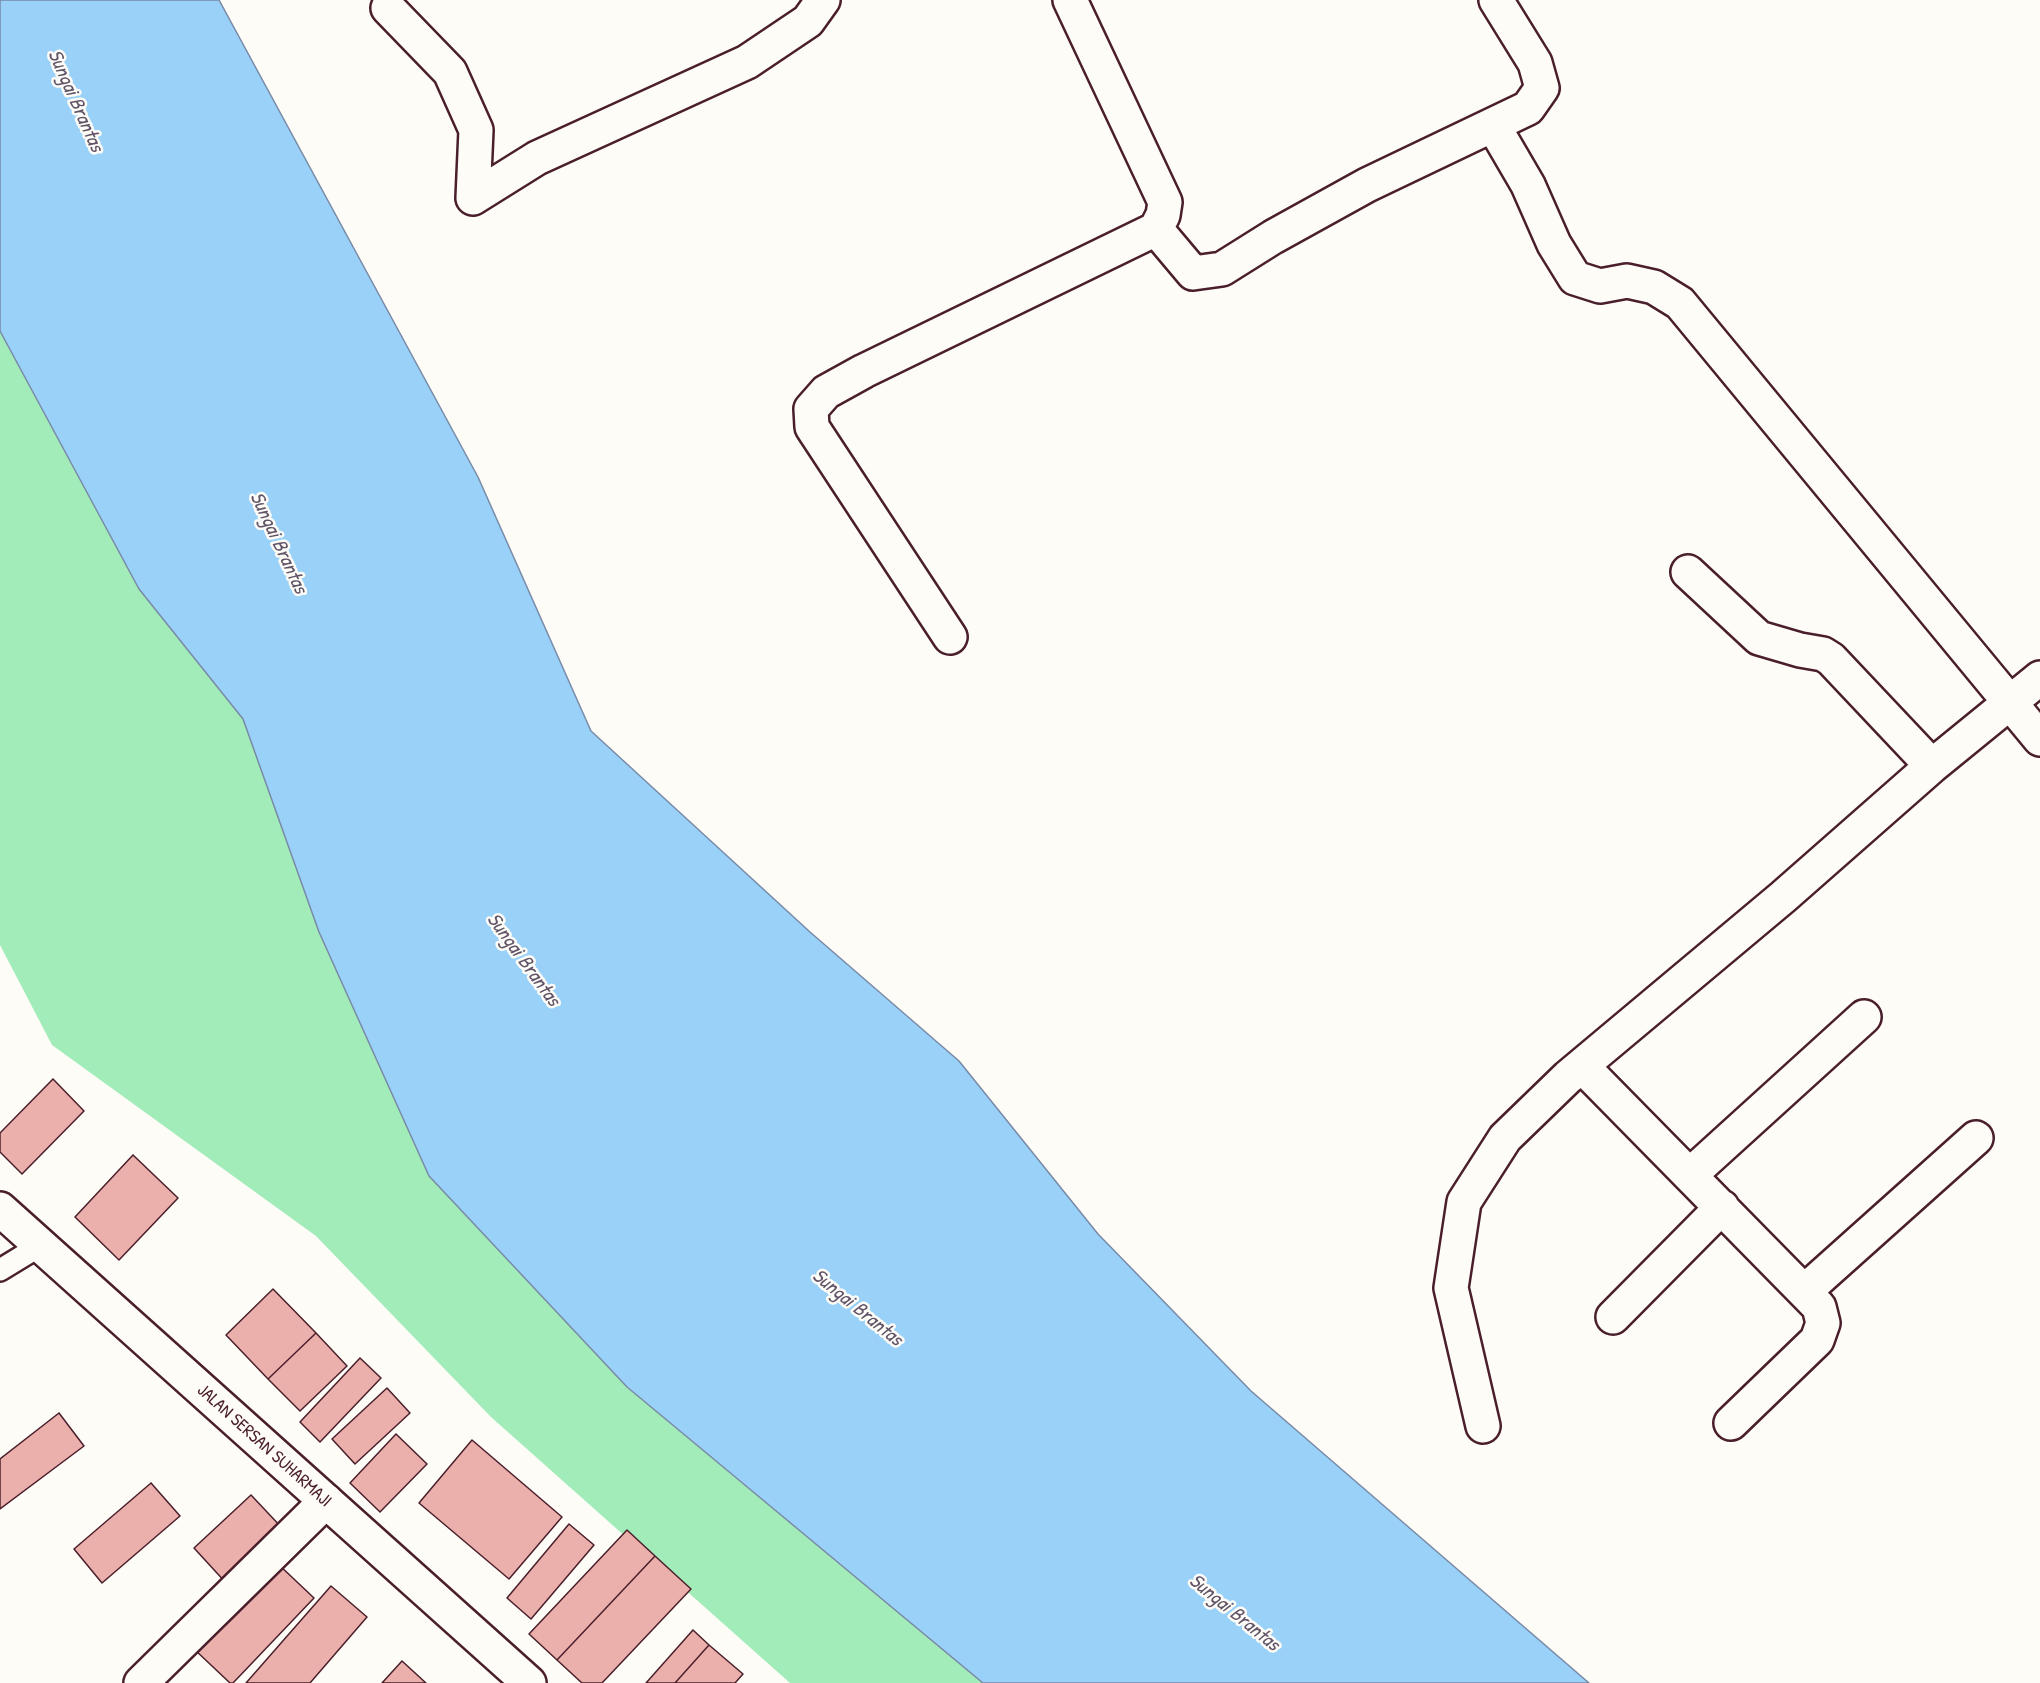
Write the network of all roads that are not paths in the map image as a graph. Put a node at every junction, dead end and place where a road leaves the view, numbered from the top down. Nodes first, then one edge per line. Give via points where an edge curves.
1 (823, 0) edge
2 (1070, 0) edge
3 (1496, 0) edge
4 (387, 3) edge
5 (1493, 125) junction
6 (1156, 230) junction
7 (1688, 572) dead end
8 (950, 637) dead end
9 (2040, 678) edge
10 (2009, 701) junction
11 (2040, 739) edge
12 (1932, 766) junction
13 (1864, 1017) dead end
14 (1582, 1066) junction
15 (1976, 1138) dead end
16 (1690, 1175) junction
17 (1722, 1207) junction
18 (0, 1209) edge
19 (41, 1245) junction
20 (0, 1270) edge
21 (1805, 1291) junction
22 (1613, 1317) dead end
23 (1731, 1423) dead end
24 (1483, 1426) dead end
25 (326, 1501) junction
26 (141, 1683) edge
27 (529, 1683) edge

1 - 4 main road via 808,21 747,62 537,158 473,198 476,130 450,72
2 - 6 main road via 1165,202
3 - 5 main road via 1534,63 1542,88 1528,108
5 - 6 main road via 1368,185 1222,269 1193,273
5 - 10 main road via 1575,278 1600,286 1628,281 1654,287 1680,303
6 - 8 main road via 864,371 826,392 811,409 812,427
7 - 12 main road via 1759,638 1832,659
9 - 10 main road
10 - 11 main road
10 - 12 main road
12 - 14 main road
13 - 16 main road
14 - 16 main road
14 - 24 main road via 1505,1138 1464,1202 1451,1288
15 - 21 main road
16 - 17 main road
17 - 21 main road
17 - 22 main road
18 - 19 main road, JALAN SERSAN SUHARMAJI
19 - 20 lane
19 - 25 main road, JALAN SERSAN SUHARMAJI
21 - 23 main road via 1818,1307 1823,1323 1818,1340
25 - 26 main road
25 - 27 main road, JALAN SERSAN SUHARMAJI

